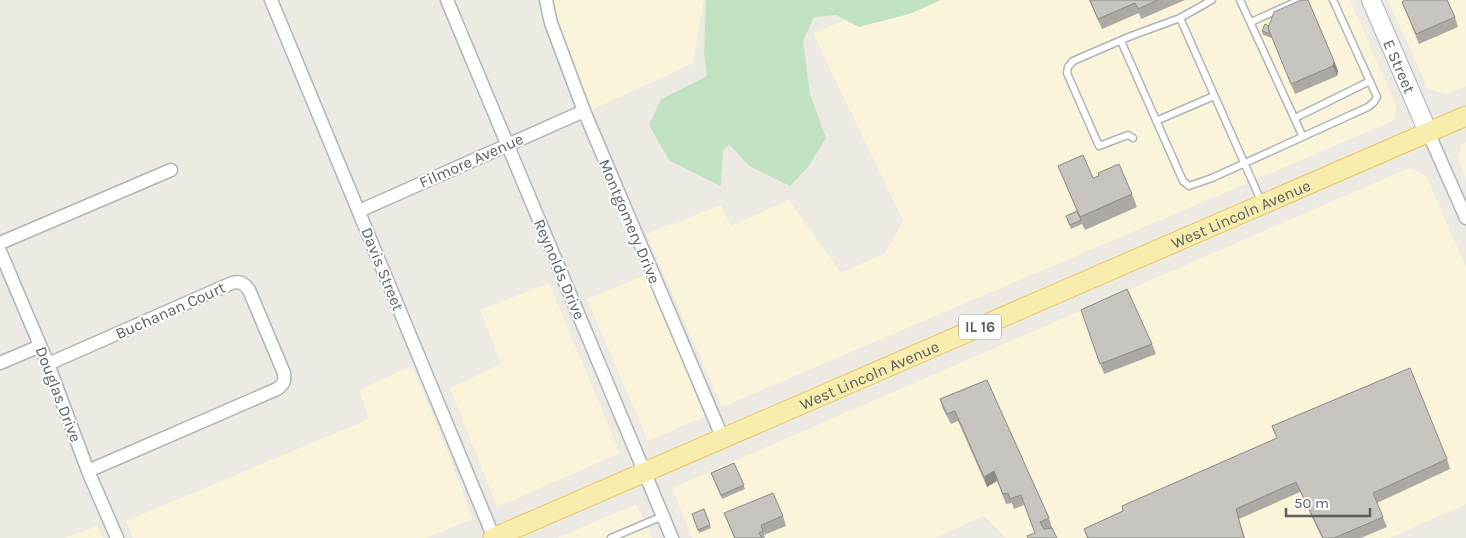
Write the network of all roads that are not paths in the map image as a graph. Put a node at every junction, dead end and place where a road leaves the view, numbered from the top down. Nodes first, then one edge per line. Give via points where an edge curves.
1 (271, 0) edge
2 (447, 0) edge
3 (546, 0) edge
4 (1212, 0) edge
5 (1240, 0) edge
6 (1300, 0) edge
7 (1334, 0) edge
8 (1371, 0) edge
9 (1180, 18) junction
10 (1251, 22) junction
11 (1121, 41) junction
12 (1370, 81) junction
13 (1214, 96) junction
14 (584, 110) junction
15 (1466, 116) edge
16 (1295, 118) junction
17 (1156, 121) junction
18 (1428, 132) junction
19 (1303, 137) junction
20 (1133, 138) dead end
21 (507, 144) junction
22 (1244, 163) junction
23 (171, 170) dead end
24 (1262, 204) junction
25 (359, 211) junction
26 (1466, 218) edge
27 (0, 244) edge
28 (0, 251) edge
29 (40, 346) junction
30 (0, 363) edge
31 (48, 364) junction
32 (722, 439) junction
33 (88, 471) junction
34 (646, 472) junction
35 (663, 516) junction
36 (116, 538) edge
37 (493, 538) edge
38 (612, 538) edge
39 (672, 538) edge

1 - 25 street, Davis Street
2 - 21 street, Reynolds Drive
3 - 14 street, Montgomery Drive via 551,23
4 - 9 lane
5 - 10 lane
6 - 10 lane
7 - 12 lane
8 - 18 street, E Street
9 - 11 lane
9 - 13 lane
10 - 16 lane
11 - 17 lane
11 - 20 lane via 1073,61 1067,73 1099,146 1128,135
12 - 16 lane
12 - 19 lane via 1377,97 1374,102
13 - 17 lane
13 - 22 lane
14 - 21 street, Filmore Avenue
14 - 32 street, Montgomery Drive
15 - 18 main road, West Lincoln Avenue / IL 16
16 - 19 lane
17 - 22 lane via 1189,186
18 - 24 main road, West Lincoln Avenue / IL 16
18 - 26 street
19 - 22 lane
21 - 25 street, Filmore Avenue
21 - 34 street, Reynolds Drive
22 - 24 lane
23 - 27 street
24 - 32 main road, West Lincoln Avenue / IL 16
25 - 37 street, Davis Street
28 - 29 street, Douglas Drive
29 - 30 street
29 - 31 street, Douglas Drive
31 - 33 street, Douglas Drive
31 - 33 street, Buchanan Court via 239,282 249,290 284,373 283,385 277,389
32 - 34 main road, West Lincoln Avenue / IL 16
33 - 36 street, Douglas Drive
34 - 35 street, Reynolds Drive
34 - 37 main road, West Lincoln Avenue / IL 16
35 - 38 lane
35 - 39 street, Reynolds Drive

